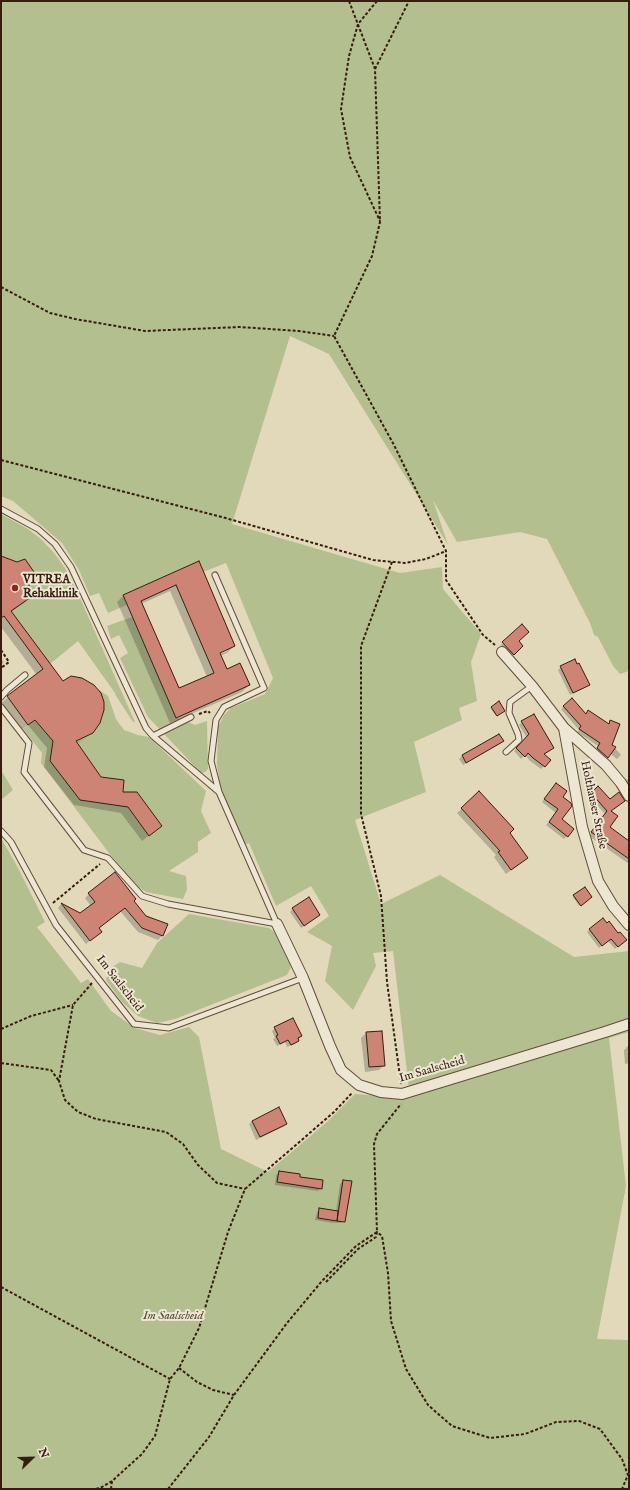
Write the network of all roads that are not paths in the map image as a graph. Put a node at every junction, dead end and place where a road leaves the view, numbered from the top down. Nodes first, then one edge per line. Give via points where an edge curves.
1 (1, 509) edge
2 (215, 575) dead end
3 (502, 652) road end
4 (25, 675) dead end
5 (532, 686) junction
6 (1, 697) edge
7 (1, 707) edge
8 (191, 717) dead end
9 (564, 728) junction
10 (153, 736) junction
11 (506, 752) dead end
12 (220, 792) junction
13 (629, 796) edge
14 (1, 831) edge
15 (277, 924) junction
16 (629, 925) edge
17 (303, 978) junction
18 (629, 1024) edge

1 - 10 lane via 38,529 56,544 71,567 146,728
2 - 12 lane, Im Saalscheid via 264,688 224,707 216,720 211,761
3 - 5 street, Holthauser Straße
4 - 6 lane
5 - 9 street, Holthauser Straße
5 - 11 lane via 510,702 509,713 519,740
7 - 15 lane via 29,743 24,772 84,850 108,858 142,896 168,904
8 - 10 lane
9 - 13 street, Holthauser Straße via 606,765
9 - 16 street, Holthauser Straße via 582,827 598,881 613,906
10 - 12 lane
12 - 15 lane, Im Saalscheid
14 - 17 lane, Im Saalscheid via 12,842 56,925 134,1024 169,1028
15 - 17 street, Im Saalscheid
17 - 18 street, Im Saalscheid via 341,1070 359,1084 381,1092 402,1094

